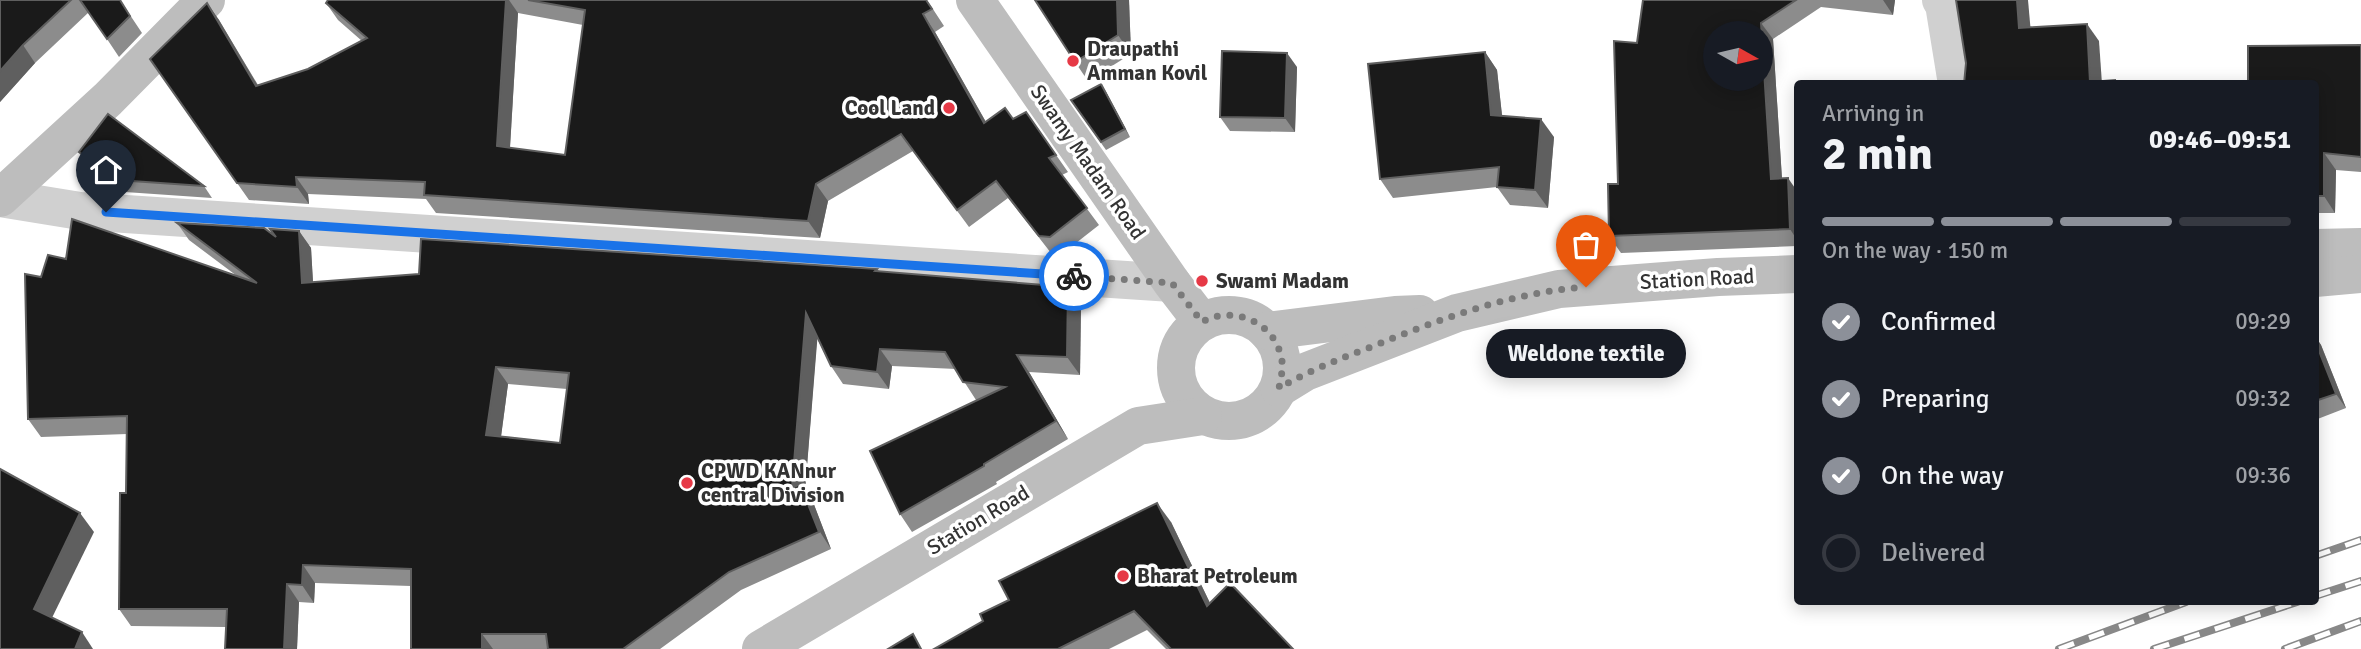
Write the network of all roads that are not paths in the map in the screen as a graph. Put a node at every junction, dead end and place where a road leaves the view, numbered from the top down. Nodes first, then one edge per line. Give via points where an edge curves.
1 (206, 0) edge
2 (975, 0) edge
3 (1941, 0) edge
4 (1956, 80) edge
5 (0, 198) edge
6 (2319, 247) edge
7 (2361, 247) edge
8 (1794, 274) edge
9 (2361, 274) edge
10 (2319, 278) edge
11 (1172, 283) junction
12 (1457, 313) junction
13 (1202, 322) junction
14 (1267, 331) junction
15 (1175, 374) junction
16 (1279, 388) junction
17 (1203, 416) junction
18 (1138, 426) junction
19 (761, 649) edge

1 - 5 main road
2 - 11 main road, Swamy Madam Road
3 - 4 street
5 - 11 street via 80,211
6 - 7 main road
8 - 12 main road, Station Road via 1559,289
9 - 10 main road
11 - 13 main road, Swamy Madam Road
12 - 14 main road via 1395,315
12 - 16 main road, Station Road via 1305,372
13 - 14 main road via 1228,314 1245,317
13 - 15 main road via 1183,339
14 - 16 main road via 1281,354
15 - 17 main road via 1180,390
15 - 18 main road
16 - 17 main road via 1262,410 1239,422
17 - 18 main road, Station Road
18 - 19 main road, Station Road

